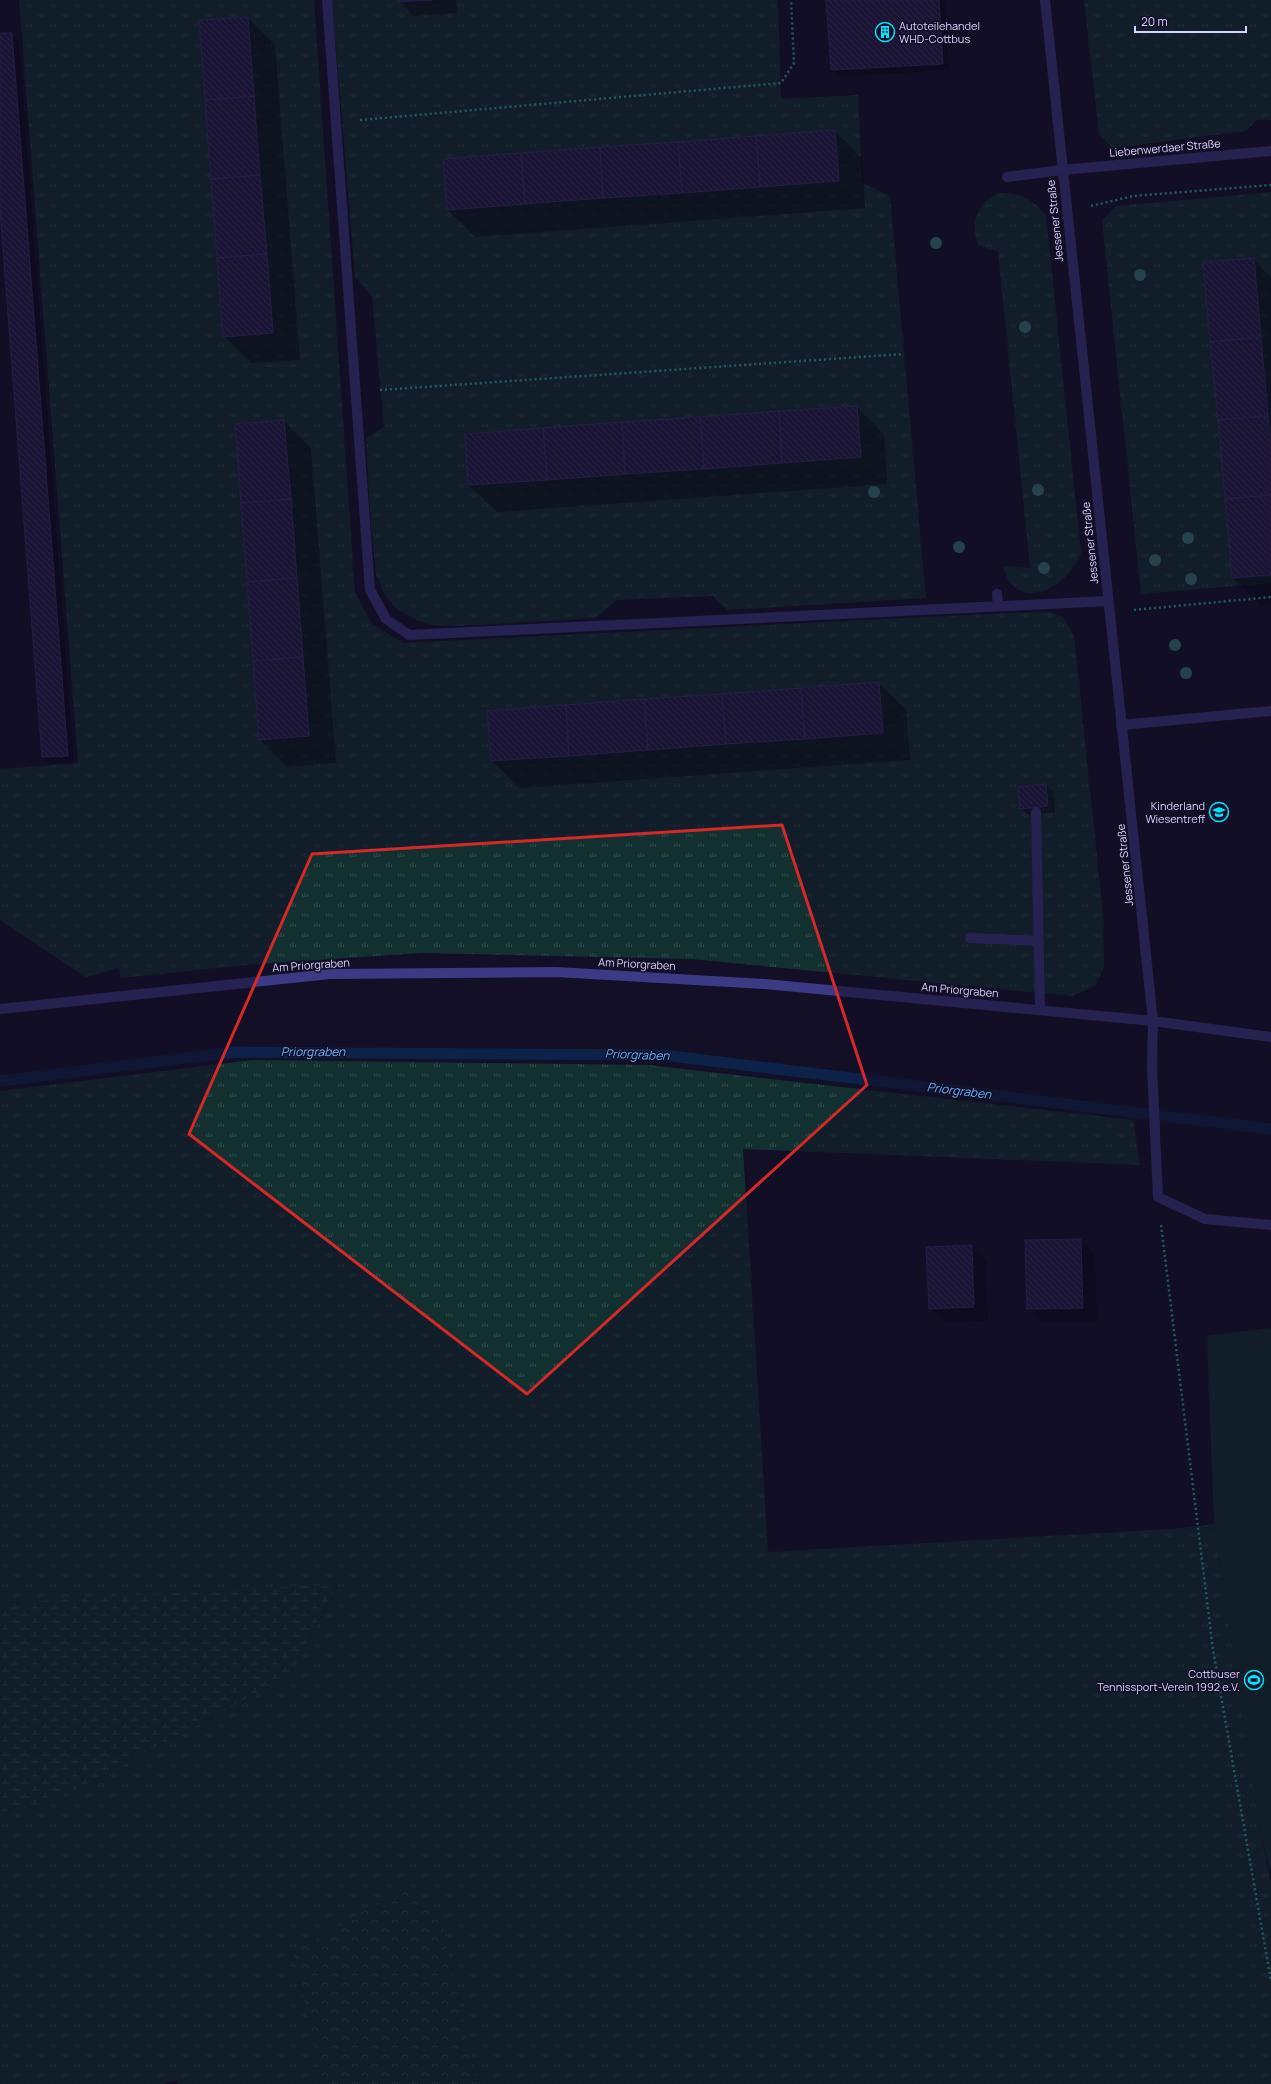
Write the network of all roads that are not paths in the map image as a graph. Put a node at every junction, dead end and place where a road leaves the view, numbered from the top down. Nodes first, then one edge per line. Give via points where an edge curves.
1 (328, 0) edge
2 (1045, 0) edge
3 (1271, 151) edge
4 (1062, 170) junction
5 (1007, 177) dead end
6 (997, 594) dead end
7 (1108, 601) junction
8 (998, 606) junction
9 (1271, 710) edge
10 (1121, 725) junction
11 (1036, 812) dead end
12 (970, 938) dead end
13 (1039, 941) junction
14 (0, 1009) edge
15 (1040, 1010) junction
16 (1153, 1021) junction
17 (1271, 1037) edge
18 (1271, 1225) edge

1 - 8 street via 370,590 386,619 410,635
2 - 4 street, Jessener Straße
3 - 4 street, Liebenwerdaer Straße
4 - 5 street, Liebenwerdaer Straße
4 - 7 street, Jessener Straße
6 - 8 street
7 - 8 street
7 - 10 street, Jessener Straße
9 - 10 street
10 - 16 street, Jessener Straße
11 - 13 street
12 - 13 street
13 - 15 street
14 - 15 street, Am Priorgraben via 330,974 556,972 765,984
15 - 16 street, Am Priorgraben
16 - 17 street, Am Priorgraben
16 - 18 street, Jessener Straße via 1152,1067 1158,1197 1205,1219

